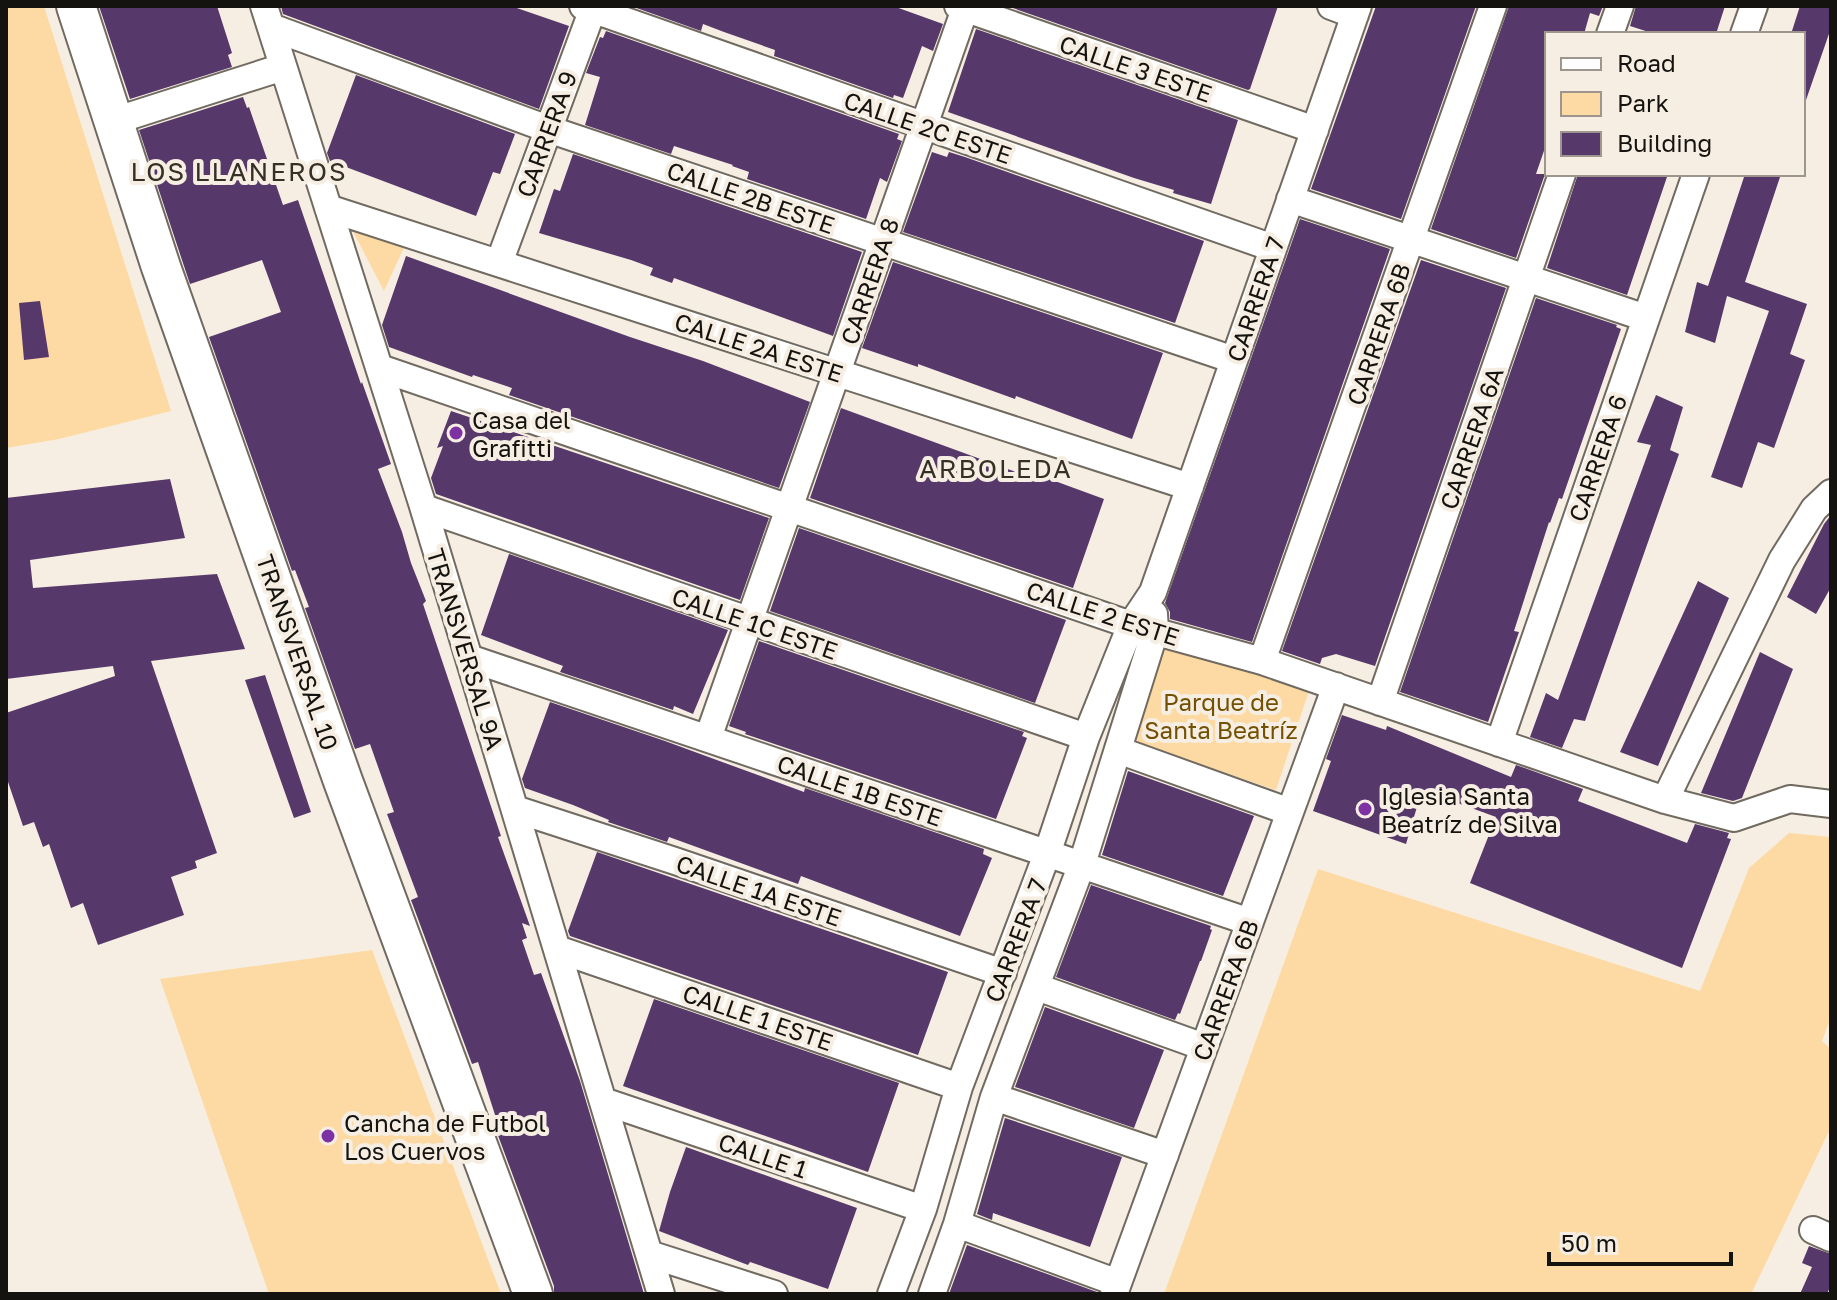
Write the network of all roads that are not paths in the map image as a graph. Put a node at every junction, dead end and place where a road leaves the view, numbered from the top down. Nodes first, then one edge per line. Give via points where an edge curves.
1 (76, 6) edge
2 (1493, 6) edge
3 (1620, 6) edge
4 (1754, 6) edge
5 (590, 7) edge
6 (963, 7) edge
7 (1348, 9) edge
8 (267, 16) edge
9 (1611, 32) edge
10 (1745, 32) edge
11 (283, 67) junction
12 (114, 121) junction
13 (924, 125) junction
14 (548, 129) junction
15 (1315, 130) junction
16 (1561, 176) edge
17 (1695, 176) edge
18 (1290, 199) junction
19 (328, 208) junction
20 (1411, 240) junction
21 (883, 242) junction
22 (1273, 248) junction
23 (499, 263) junction
24 (1526, 278) junction
25 (1646, 318) junction
26 (1234, 360) junction
27 (380, 368) junction
28 (837, 373) junction
29 (1190, 487) junction
30 (1831, 493) edge
31 (424, 508) junction
32 (789, 508) junction
33 (749, 621) junction
34 (1143, 628) junction
35 (469, 658) junction
36 (1262, 661) junction
37 (1336, 686) junction
38 (1380, 702) junction
39 (1086, 737) junction
40 (708, 738) junction
41 (1499, 743) junction
42 (1118, 750) junction
43 (1665, 800) junction
44 (1831, 804) edge
45 (515, 809) junction
46 (1290, 812) junction
47 (1047, 854) junction
48 (1082, 864) junction
49 (1250, 922) junction
50 (557, 949) junction
51 (1003, 973) junction
52 (1037, 987) junction
53 (1204, 1047) junction
54 (959, 1087) junction
55 (994, 1097) junction
56 (603, 1101) junction
57 (1165, 1155) junction
58 (923, 1209) junction
59 (957, 1224) junction
60 (649, 1254) junction
61 (1116, 1288) edge
62 (533, 1294) edge
63 (661, 1294) edge
64 (774, 1294) edge
65 (891, 1294) edge
66 (932, 1294) edge

1 - 12 main road, TRANSVERSAL 10
2 - 20 street, CARRERA 6B
3 - 9 street
4 - 10 street
5 - 13 street, CALLE 2C ESTE
5 - 14 street, CARRERA 9
6 - 13 street, CARRERA 8
6 - 15 street, CALLE 3 ESTE
7 - 15 street, CARRERA 7
8 - 11 street, TRANSVERSAL 9A
8 - 14 street, CALLE 2B ESTE
11 - 12 street
11 - 19 street, TRANSVERSAL 9A
12 - 62 main road, TRANSVERSAL 10 via 343,781
13 - 21 street, CARRERA 8
13 - 22 street, CALLE 2C ESTE
14 - 21 street, CALLE 2B ESTE
14 - 23 street, CARRERA 9
15 - 18 street, CARRERA 7
16 - 24 street, CARRERA 6A
17 - 25 street, CARRERA 6
18 - 20 street
18 - 22 street, CARRERA 7
19 - 23 street, CALLE 2A ESTE
19 - 27 street, TRANSVERSAL 9A
20 - 24 street
20 - 36 street, CARRERA 6B
21 - 26 street, CALLE 2B ESTE
21 - 28 street, CARRERA 8
22 - 26 street, CARRERA 7
23 - 28 street, CALLE 2A ESTE
24 - 25 street
24 - 38 street, CARRERA 6A
25 - 41 street, CARRERA 6
26 - 29 street, CARRERA 7
27 - 31 street, TRANSVERSAL 9A
27 - 32 street, CALLE 2 ESTE
28 - 29 street, CALLE 2A ESTE
28 - 32 street, CARRERA 8
29 - 34 street, CARRERA 7
30 - 43 street via 1814,509 1782,560
31 - 33 street, CALLE 1C ESTE
31 - 35 street, TRANSVERSAL 9A
32 - 33 street, CARRERA 8
32 - 34 street, CALLE 2 ESTE
33 - 39 street, CALLE 1C ESTE
33 - 40 street, CARRERA 8
34 - 36 street, CALLE 2 ESTE
34 - 39 street, CARRERA 7
34 - 42 street, CARRERA 7
35 - 40 street, CALLE 1B ESTE
35 - 45 street, TRANSVERSAL 9A
36 - 37 street, CALLE 2 ESTE
37 - 38 street, CALLE 2 ESTE
37 - 46 street, CARRERA 6B
38 - 41 street, CALLE 2 ESTE
39 - 47 street, CARRERA 7
40 - 47 street, CALLE 1B ESTE
41 - 43 street, CALLE 2 ESTE
42 - 46 street
42 - 48 street, CARRERA 7
43 - 44 street, CALLE 2 ESTE via 1734,818 1790,799
45 - 50 street, TRANSVERSAL 9A
45 - 51 street, CALLE 1A ESTE
46 - 49 street, CARRERA 6B
47 - 48 street, CALLE 1B ESTE
47 - 51 street, CARRERA 7
48 - 49 street, CALLE 1B ESTE
48 - 52 street, CARRERA 7
49 - 53 street, CARRERA 6B
50 - 54 street, CALLE 1 ESTE
50 - 56 street, TRANSVERSAL 9A
51 - 54 street, CARRERA 7
52 - 53 street
52 - 55 street, CARRERA 7
53 - 57 street, CARRERA 6B
54 - 58 street, CARRERA 7
55 - 57 street
55 - 59 street, CARRERA 7
56 - 58 street, CALLE 1
56 - 60 street, TRANSVERSAL 9A
57 - 61 street, CARRERA 6B
58 - 65 street, CARRERA 7
59 - 61 street
59 - 66 street, CARRERA 7
60 - 63 street, TRANSVERSAL 9A
60 - 64 street

